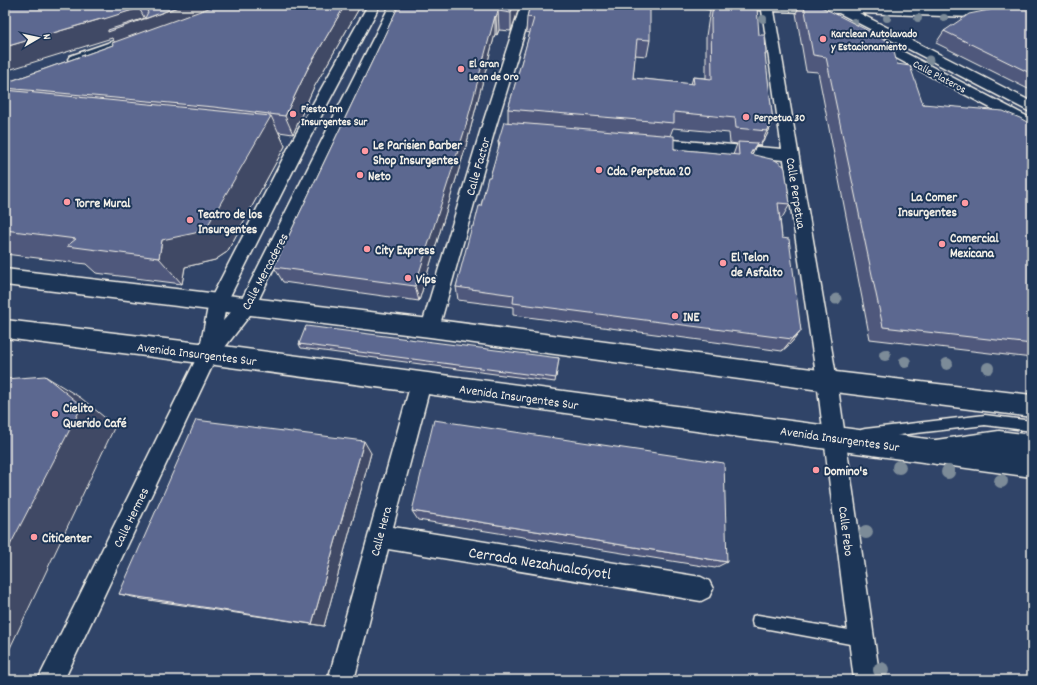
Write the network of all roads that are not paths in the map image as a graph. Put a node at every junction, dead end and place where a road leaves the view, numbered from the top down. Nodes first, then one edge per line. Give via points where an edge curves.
1 (374, 5) edge
2 (396, 5) edge
3 (527, 5) edge
4 (710, 5) edge
5 (767, 6) edge
6 (808, 6) edge
7 (837, 6) edge
8 (1032, 15) edge
9 (845, 26) edge
10 (146, 34) edge
11 (860, 34) edge
12 (65, 62) edge
13 (1032, 108) edge
14 (1032, 125) edge
15 (488, 129) junction
16 (504, 130) edge
17 (282, 140) dead end
18 (631, 141) edge
19 (300, 142) junction
20 (327, 145) junction
21 (790, 155) junction
22 (5, 278) edge
23 (218, 302) junction
24 (248, 306) junction
25 (5, 328) edge
26 (430, 328) junction
27 (208, 354) junction
28 (827, 381) junction
29 (421, 383) junction
30 (1032, 406) edge
31 (1032, 426) edge
32 (835, 437) junction
33 (1032, 447) edge
34 (936, 452) junction
35 (1032, 464) edge
36 (379, 536) junction
37 (701, 589) dead end
38 (758, 621) dead end
39 (861, 639) junction
40 (51, 680) edge
41 (341, 680) edge
42 (867, 680) edge

1 - 19 street, Calle Mercaderes
2 - 20 street, Calle Mercaderes
3 - 15 street, Calle Factor
4 - 5 street
5 - 6 street
5 - 21 street, Calle Perpetua
6 - 7 street
6 - 9 street
7 - 8 street
7 - 13 street, Calle Plateros
10 - 12 street
11 - 14 street, Calle Plateros
15 - 16 street
15 - 26 street, Calle Factor
17 - 19 street
18 - 21 street
19 - 20 street
19 - 23 street, Calle Mercaderes
20 - 24 street, Calle Mercaderes
21 - 28 street, Calle Perpetua
22 - 23 main road
23 - 24 main road
23 - 27 street, Calle Mercaderes
24 - 26 main road
24 - 27 street, Calle Mercaderes
25 - 27 main road, Avenida Insurgentes Sur
26 - 28 main road
27 - 29 main road, Avenida Insurgentes Sur
27 - 40 street, Calle Hermes
28 - 30 main road
28 - 32 street, Calle Febo
29 - 32 main road, Avenida Insurgentes Sur
29 - 36 street, Calle Hera
31 - 32 lane via 985,420
32 - 34 main road, Avenida Insurgentes Sur
32 - 39 street, Calle Febo
33 - 34 main road via 999,443
34 - 35 main road, Avenida Insurgentes Sur
36 - 37 street, Cerrada Nezahualcóyotl
36 - 41 street, Calle Hera
38 - 39 lane
39 - 42 street, Calle Febo

